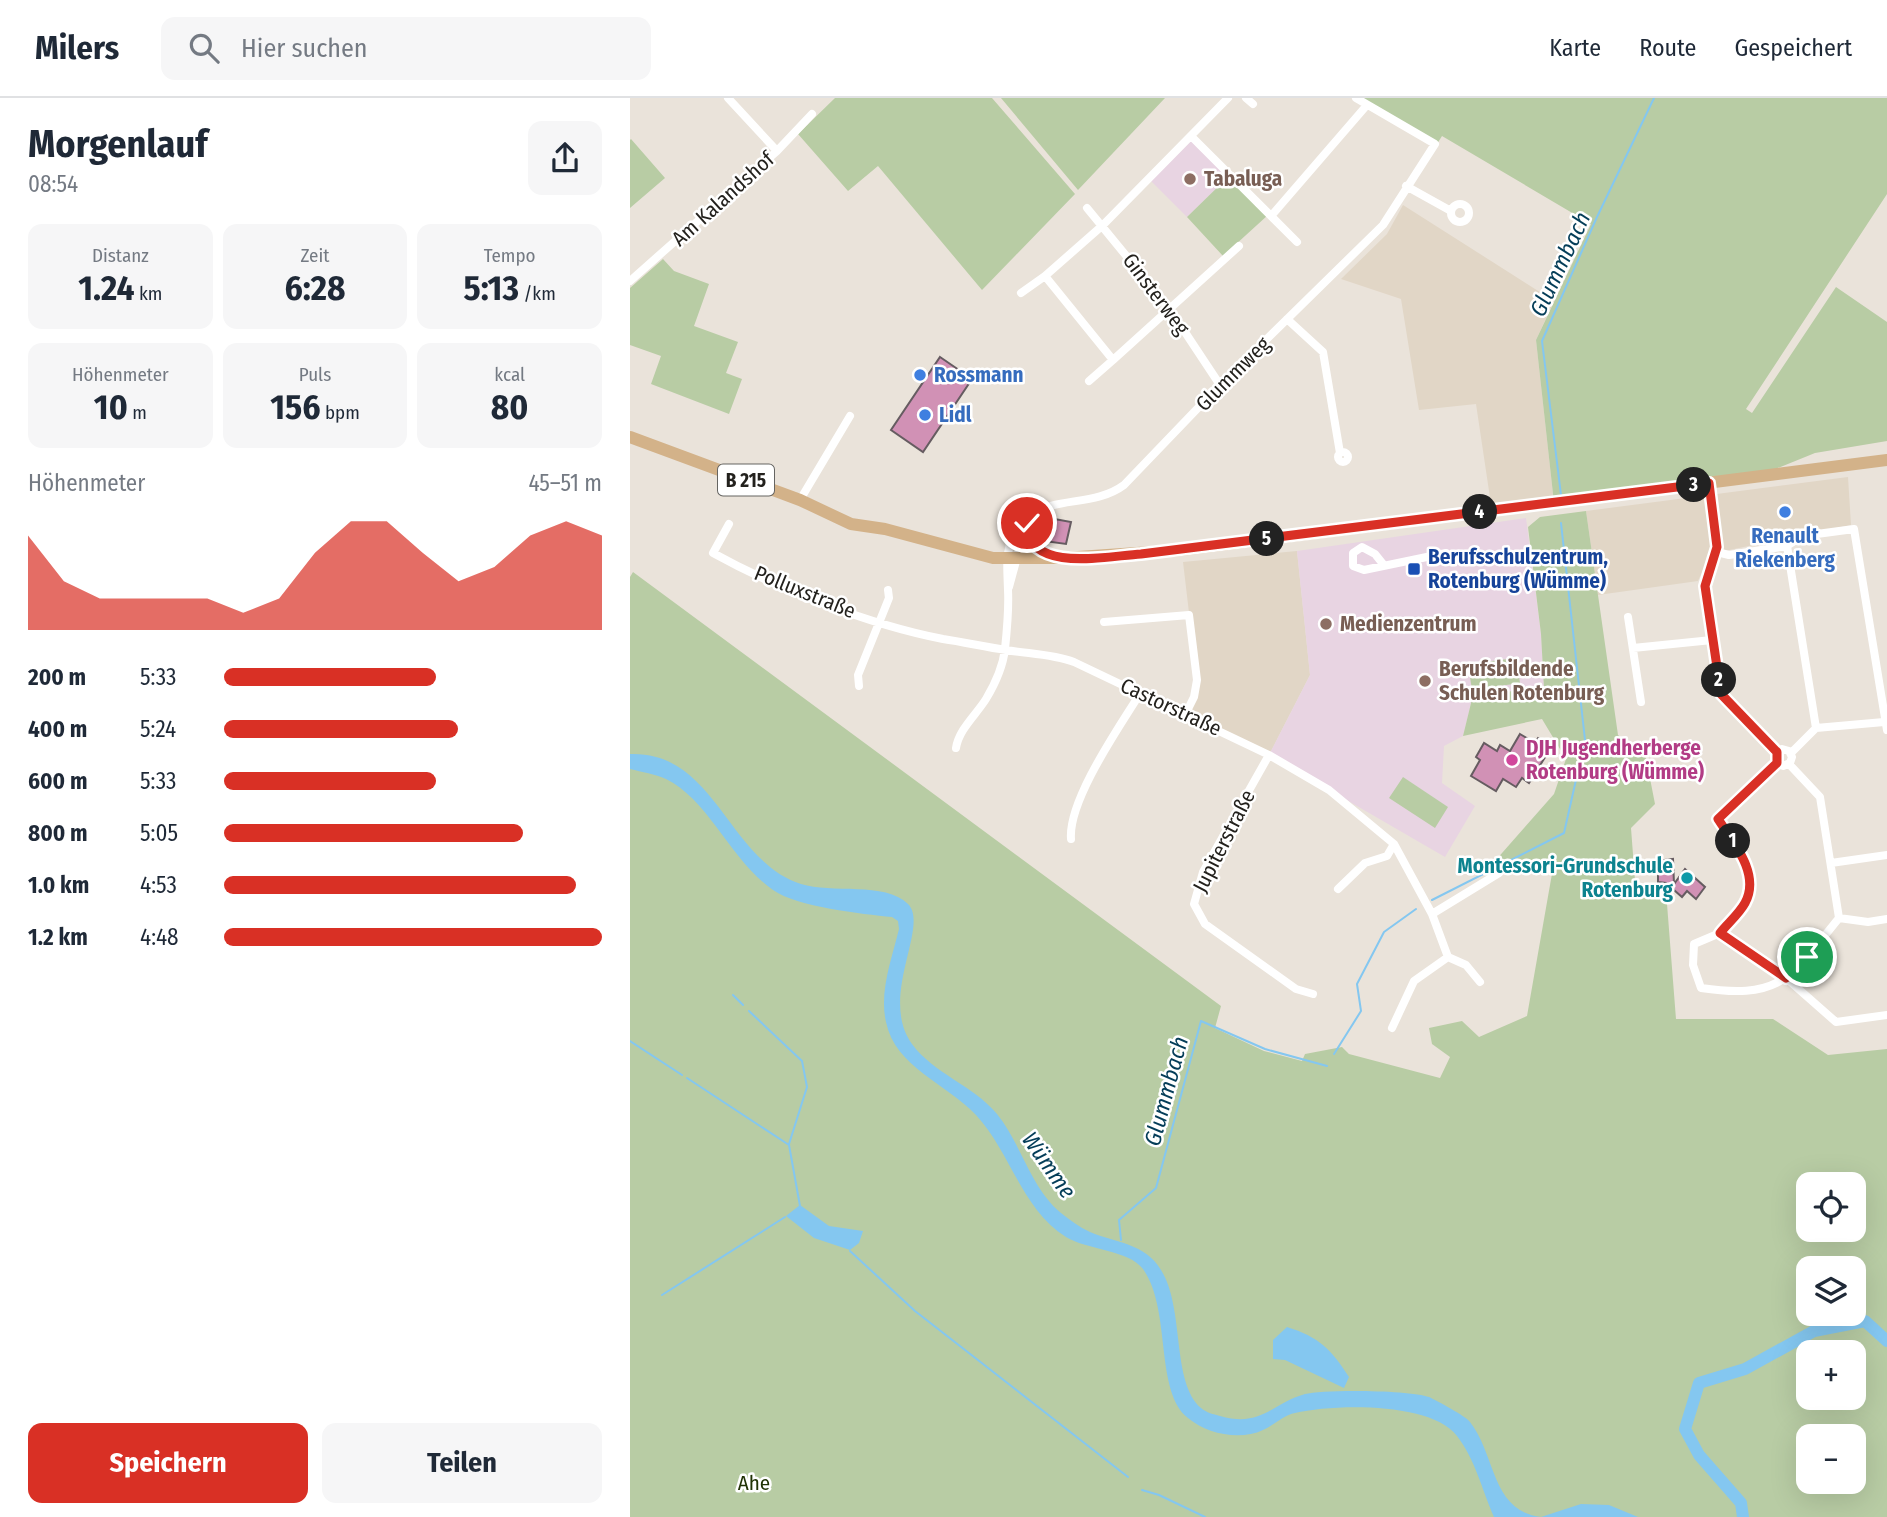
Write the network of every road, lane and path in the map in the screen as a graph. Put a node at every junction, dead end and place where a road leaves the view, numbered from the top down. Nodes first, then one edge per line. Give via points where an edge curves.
1 (728, 98) edge
2 (1228, 98) edge
3 (1356, 98) edge
4 (1367, 105) junction
5 (813, 114) dead end
6 (1192, 137) junction
7 (777, 151) junction
8 (1406, 186) junction
9 (1087, 208) dead end
10 (1451, 211) dead end
11 (1272, 215) junction
12 (1103, 225) junction
13 (1297, 242) dead end
14 (1239, 246) dead end
15 (1045, 276) junction
16 (630, 281) edge
17 (1021, 293) dead end
18 (1169, 308) junction
19 (1287, 320) junction
20 (1113, 360) junction
21 (1089, 381) dead end
22 (1220, 385) junction
23 (850, 416) dead end
24 (630, 437) edge
25 (1340, 453) dead end
26 (1887, 460) edge
27 (1709, 483) junction
28 (800, 500) junction
29 (1030, 517) junction
30 (729, 524) dead end
31 (1025, 528) junction
32 (1787, 546) junction
33 (1717, 552) junction
34 (1446, 553) dead end
35 (1010, 556) junction
36 (1054, 558) junction
37 (1383, 564) dead end
38 (888, 590) dead end
39 (1628, 617) dead end
40 (880, 622) junction
41 (1104, 622) dead end
42 (1712, 640) junction
43 (1633, 648) junction
44 (1005, 650) junction
45 (859, 686) dead end
46 (1141, 692) junction
47 (1641, 702) dead end
48 (1186, 713) junction
49 (1886, 726) edge
50 (1816, 728) junction
51 (956, 748) dead end
52 (1777, 752) junction
53 (1791, 753) junction
54 (1269, 755) junction
55 (1777, 763) junction
56 (1788, 764) junction
57 (1071, 839) dead end
58 (1394, 844) junction
59 (1887, 855) edge
60 (1830, 863) junction
61 (1499, 873) dead end
62 (1338, 889) dead end
63 (1432, 914) junction
64 (1839, 918) junction
65 (1887, 919) edge
66 (1720, 933) junction
67 (1448, 957) junction
68 (1786, 978) junction
69 (1480, 982) dead end
70 (1313, 994) dead end
71 (1887, 1015) edge
72 (1392, 1028) dead end

1 - 7 street
2 - 6 street
3 - 4 street
4 - 8 street, Glummweg via 1435,144
4 - 11 street
5 - 7 street, Am Kalandshof
6 - 11 street
6 - 12 street
7 - 16 street, Am Kalandshof
8 - 10 street
8 - 19 street, Glummweg via 1383,225
9 - 12 street, Ginsterweg
11 - 13 street
12 - 15 street
12 - 18 street, Ginsterweg
14 - 18 street
15 - 17 street
15 - 20 street
18 - 20 street
18 - 22 street, Ginsterweg
19 - 22 street, Glummweg
19 - 25 street via 1322,352
20 - 21 street
22 - 29 street, Glummweg via 1115,492
23 - 28 street
24 - 28 main road, B 215
26 - 27 main road, B 215
27 - 33 street
27 - 36 main road, B 215 via 1181,550
28 - 35 main road, B 215 via 851,524 992,558
29 - 31 street
29 - 35 street via 1014,534
30 - 40 street, Polluxstraße via 713,553
31 - 35 street
31 - 36 street via 1030,542
32 - 33 street via 1729,555
32 - 49 street via 1802,536 1854,529
32 - 50 street
33 - 42 street via 1705,586
34 - 37 street
35 - 36 main road, B 215
35 - 44 street
38 - 40 street
39 - 43 street
40 - 44 street, Polluxstraße
40 - 45 street
41 - 48 street via 1189,615 1197,680
42 - 43 street
42 - 52 street via 1721,694
43 - 47 street
44 - 46 street, Castorstraße via 1060,657
44 - 51 street via 992,687
46 - 48 street, Castorstraße
46 - 57 street via 1085,790 1072,820
48 - 54 street, Castorstraße
49 - 50 street
50 - 53 street
52 - 53 street
52 - 55 street
53 - 56 street
54 - 58 street, Castorstraße via 1329,790
54 - 70 street, Jupiterstraße via 1209,861 1194,904 1205,924 1296,989
55 - 56 street
55 - 66 street via 1718,819 1742,854 1750,881 1746,902
56 - 60 street via 1820,797
58 - 62 street via 1387,856 1365,863
58 - 63 street
59 - 60 street
60 - 64 street
61 - 63 street
63 - 67 street
64 - 65 street
64 - 68 street
66 - 68 street
66 - 68 street via 1694,944 1693,965 1701,988 1736,993 1770,988
67 - 69 street via 1466,965
67 - 72 street via 1414,981
68 - 71 street via 1836,1022

